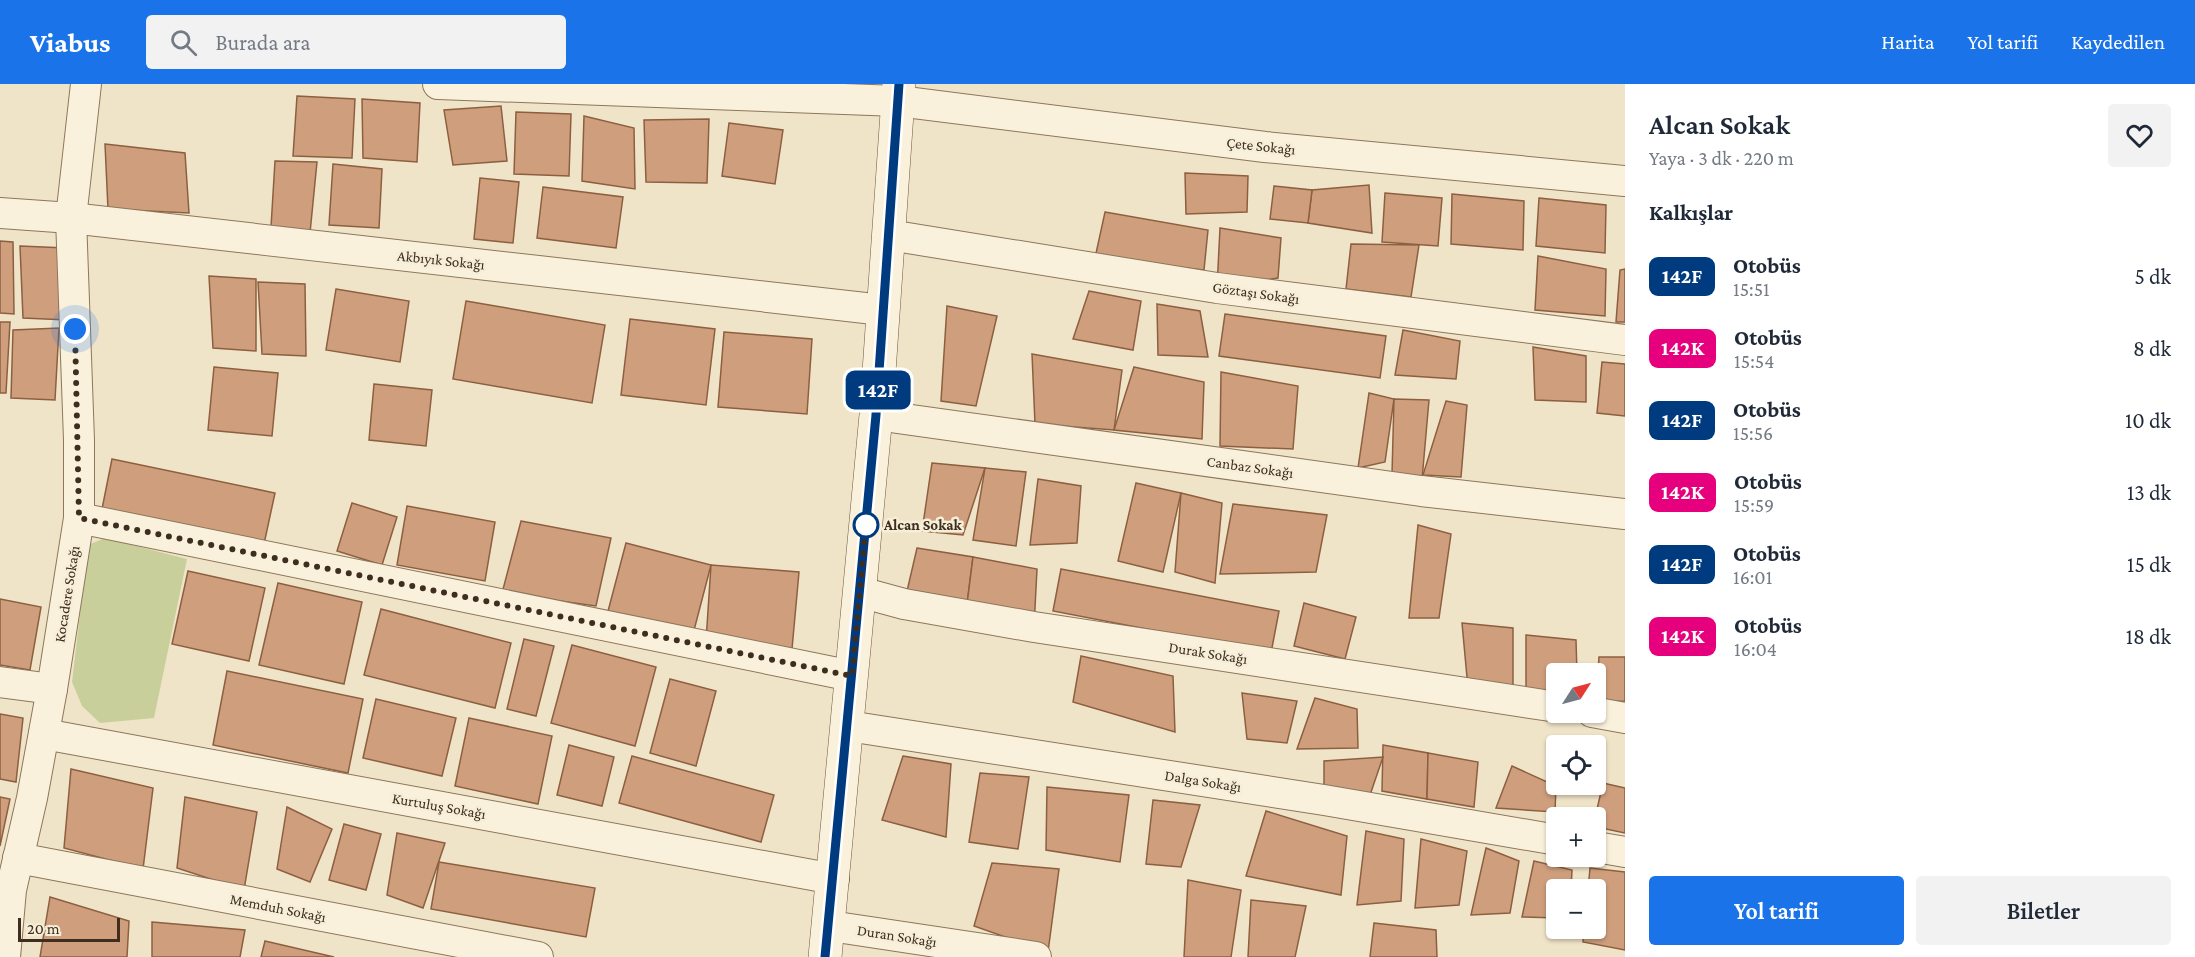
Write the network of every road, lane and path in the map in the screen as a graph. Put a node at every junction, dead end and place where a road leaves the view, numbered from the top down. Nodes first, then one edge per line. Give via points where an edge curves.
1 (86, 84) edge
2 (438, 84) edge
3 (899, 92) edge
4 (1625, 181) edge
5 (0, 213) edge
6 (71, 218) junction
7 (889, 235) junction
8 (883, 310) junction
9 (1625, 340) edge
10 (876, 415) junction
11 (1625, 514) edge
12 (79, 518) junction
13 (860, 592) junction
14 (852, 676) junction
15 (0, 682) edge
16 (52, 689) junction
17 (1546, 705) edge
18 (1606, 715) edge
19 (1625, 718) edge
20 (848, 726) junction
21 (44, 734) junction
22 (1546, 838) edge
23 (1606, 849) edge
24 (1625, 852) edge
25 (18, 858) junction
26 (834, 879) junction
27 (6, 889) edge
28 (828, 941) edge
29 (5, 957) edge
30 (538, 957) edge
31 (1036, 957) edge

1 - 6 street, Kocadere Sokağı
2 - 3 street, Çete Sokağı
3 - 4 street, Çete Sokağı via 1264,147
3 - 7 main road
5 - 6 street, Akbıyık Sokağı
6 - 8 street, Akbıyık Sokağı
6 - 12 street, Kocadere Sokağı
7 - 8 main road
7 - 9 street, Göztaşı Sokağı via 1217,288
8 - 10 main road
10 - 11 street, Canbaz Sokağı via 1421,491
10 - 13 main road
12 - 14 street
12 - 16 street, Kocadere Sokağı
13 - 14 main road
13 - 17 street, Durak Sokağı via 904,604 1034,627
14 - 20 main road
15 - 16 street
16 - 21 street, Kocadere Sokağı
18 - 19 street
20 - 22 street, Dalga Sokağı
20 - 26 main road
21 - 25 street, Kocadere Sokağı
21 - 26 street, Kurtuluş Sokağı
23 - 24 street
25 - 27 street, Kocadere Sokağı
25 - 30 street, Memduh Sokağı
26 - 28 main road
27 - 29 street, Kocadere Sokağı
28 - 31 street, Duran Sokağı

